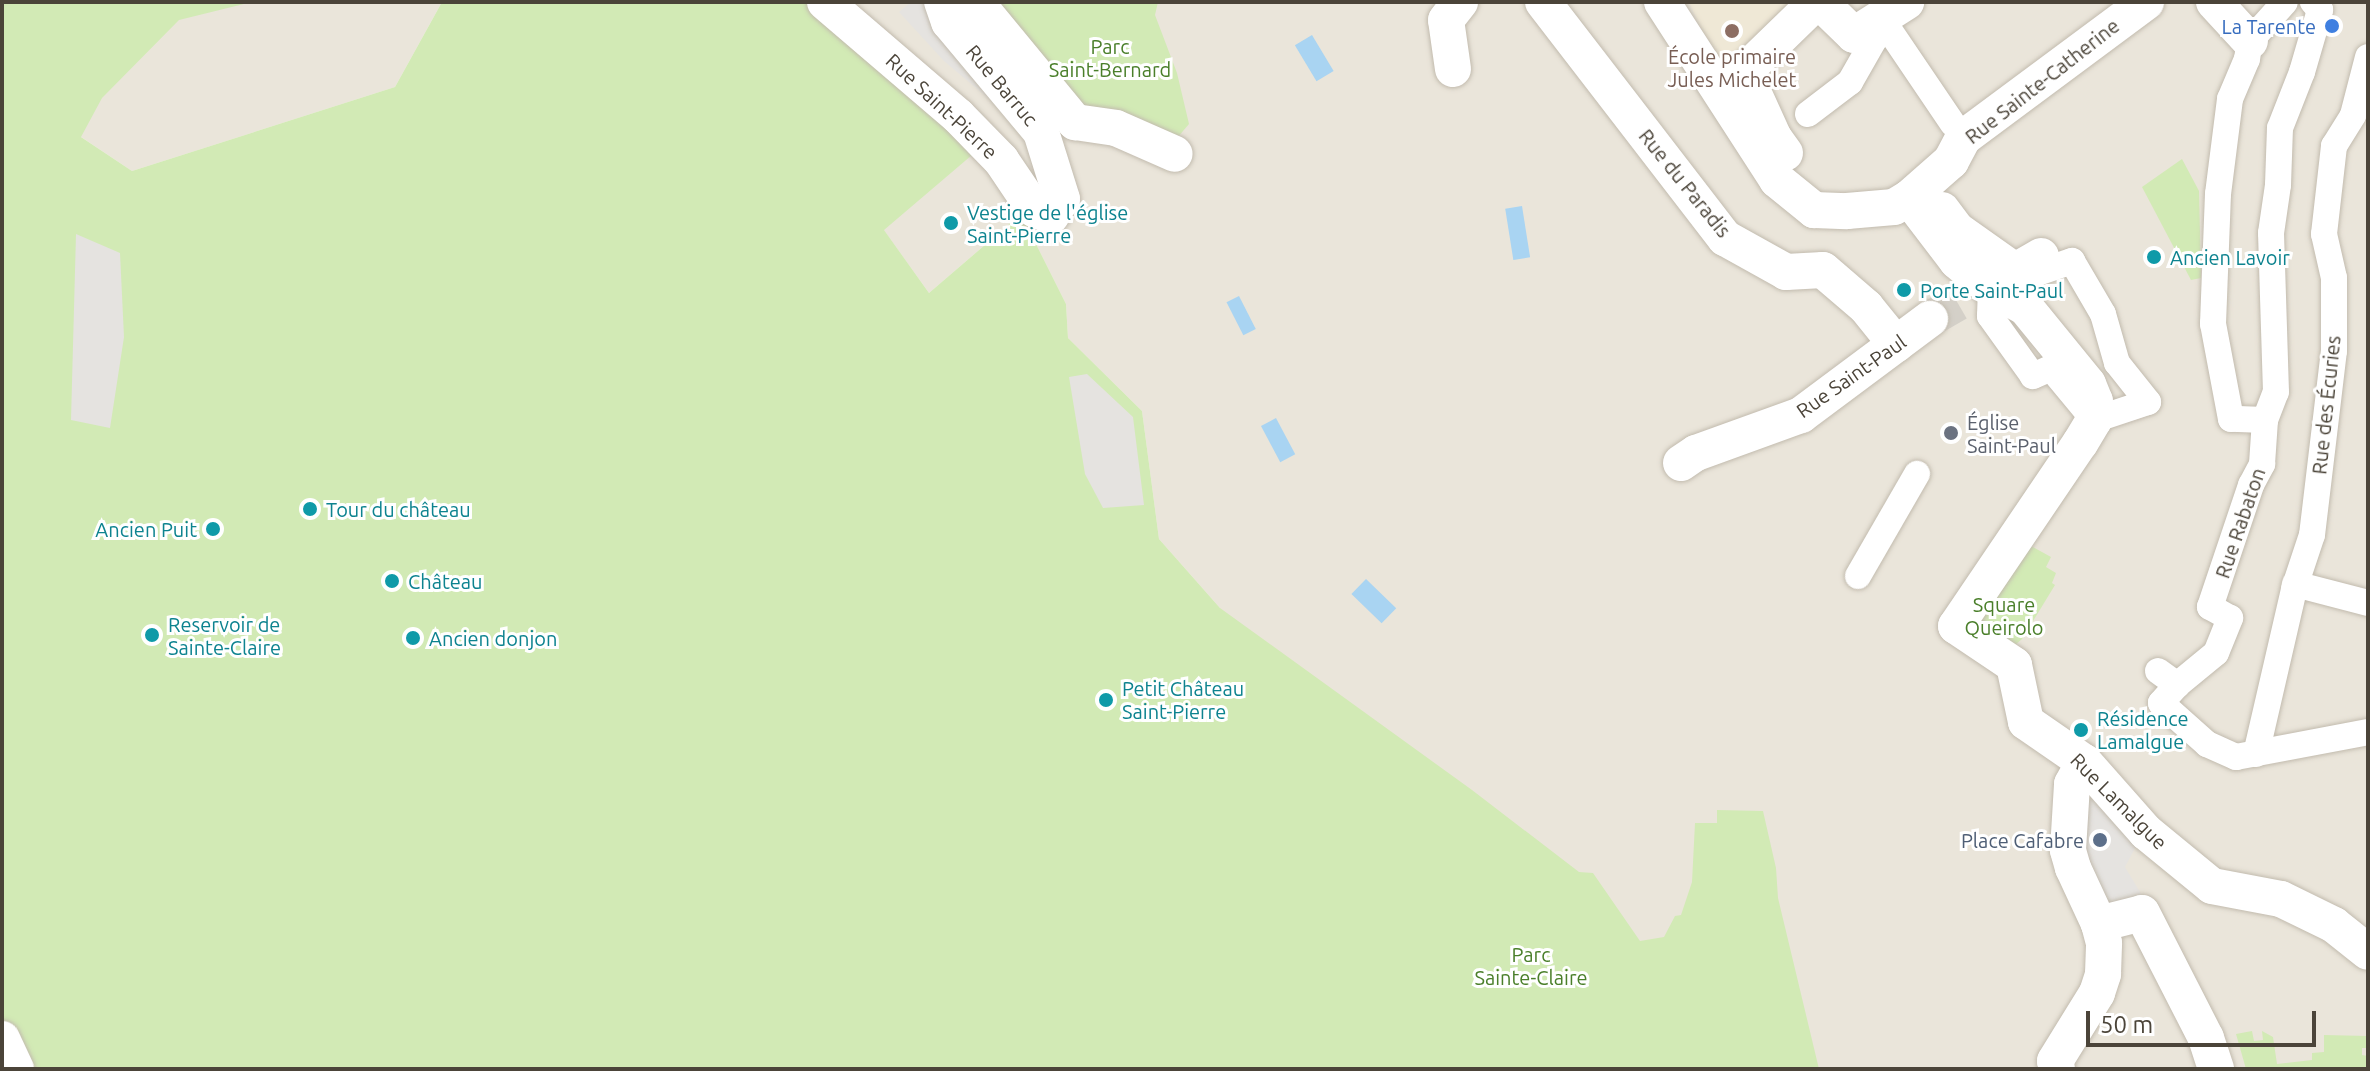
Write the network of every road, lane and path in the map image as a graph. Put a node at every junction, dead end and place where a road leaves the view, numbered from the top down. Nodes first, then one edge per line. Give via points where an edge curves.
1 (825, 2) edge
2 (942, 2) edge
3 (976, 2) edge
4 (1460, 2) edge
5 (1543, 2) edge
6 (1662, 2) edge
7 (1818, 2) edge
8 (2146, 2) edge
9 (2214, 2) edge
10 (2285, 2) edge
11 (2313, 2) edge
12 (1888, 20) edge
13 (2250, 41) junction
14 (2368, 57) edge
15 (1453, 69) dead end
16 (1808, 114) dead end
17 (1953, 124) dead end
18 (1175, 154) dead end
19 (1916, 192) junction
20 (1847, 211) junction
21 (1051, 216) joint
22 (2041, 256) dead end
23 (1967, 299) junction
24 (1896, 344) junction
25 (2094, 420) junction
26 (2265, 420) junction
27 (1681, 463) dead end
28 (1917, 474) dead end
29 (1858, 576) dead end
30 (2295, 584) junction
31 (2368, 603) edge
32 (2368, 732) edge
33 (2256, 754) junction
34 (2084, 762) junction
35 (2099, 924) junction
36 (2368, 952) edge
37 (2, 1039) edge
38 (16, 1069) edge
39 (2057, 1069) edge
40 (2216, 1069) edge

1 - 21 street, Rue Saint-Pierre via 958,116 1001,160 1034,209
2 - 21 street, Rue Barruc via 949,22 1041,132 1062,199
3 - 18 street, Rue Barruc via 1075,122 1116,128
4 - 15 street via 1446,20
5 - 24 street, Rue du Paradis via 1725,238 1786,272 1823,270 1866,307
6 - 20 street via 1777,180 1814,210
7 - 12 street via 1854,35
7 - 20 street via 1744,72 1774,138 1801,173
8 - 19 street, Rue Sainte-Catherine via 1963,138 1951,161
9 - 13 street
10 - 13 street
11 - 26 street, Rue Rabaton via 2320,10 2280,128 2271,233 2276,392
12 - 16 street via 1850,82
12 - 17 street
13 - 26 street via 2225,129 2213,324 2231,419
14 - 30 street, Rue des Écuries via 2353,115 2334,146 2324,234 2334,278 2334,351 2312,535
19 - 20 street via 1894,207
19 - 22 street via 1957,230 2015,271
19 - 23 street via 1957,261
23 - 24 street, Rue Saint-Paul
23 - 25 street via 2026,308 2088,384 2095,401
23 - 25 street via 2072,261 2103,314 2117,363 2148,402
24 - 27 street, Rue Saint-Paul via 1801,415
25 - 34 street, Rue Lamalgue via 1956,626 2014,665 2026,722
26 - 33 street, Rue Rabaton via 2262,464 2210,607 2230,618 2216,653 2168,678 2161,703 2207,744 2236,757
28 - 29 street
30 - 31 street
30 - 33 street, Rue des Écuries
32 - 33 street
34 - 35 street via 2072,784 2068,850
34 - 36 street, Rue Lamalgue via 2146,832 2212,886 2281,899 2334,925
35 - 39 street via 2103,974 2055,1061
35 - 40 street via 2142,913 2200,1024
37 - 38 street

